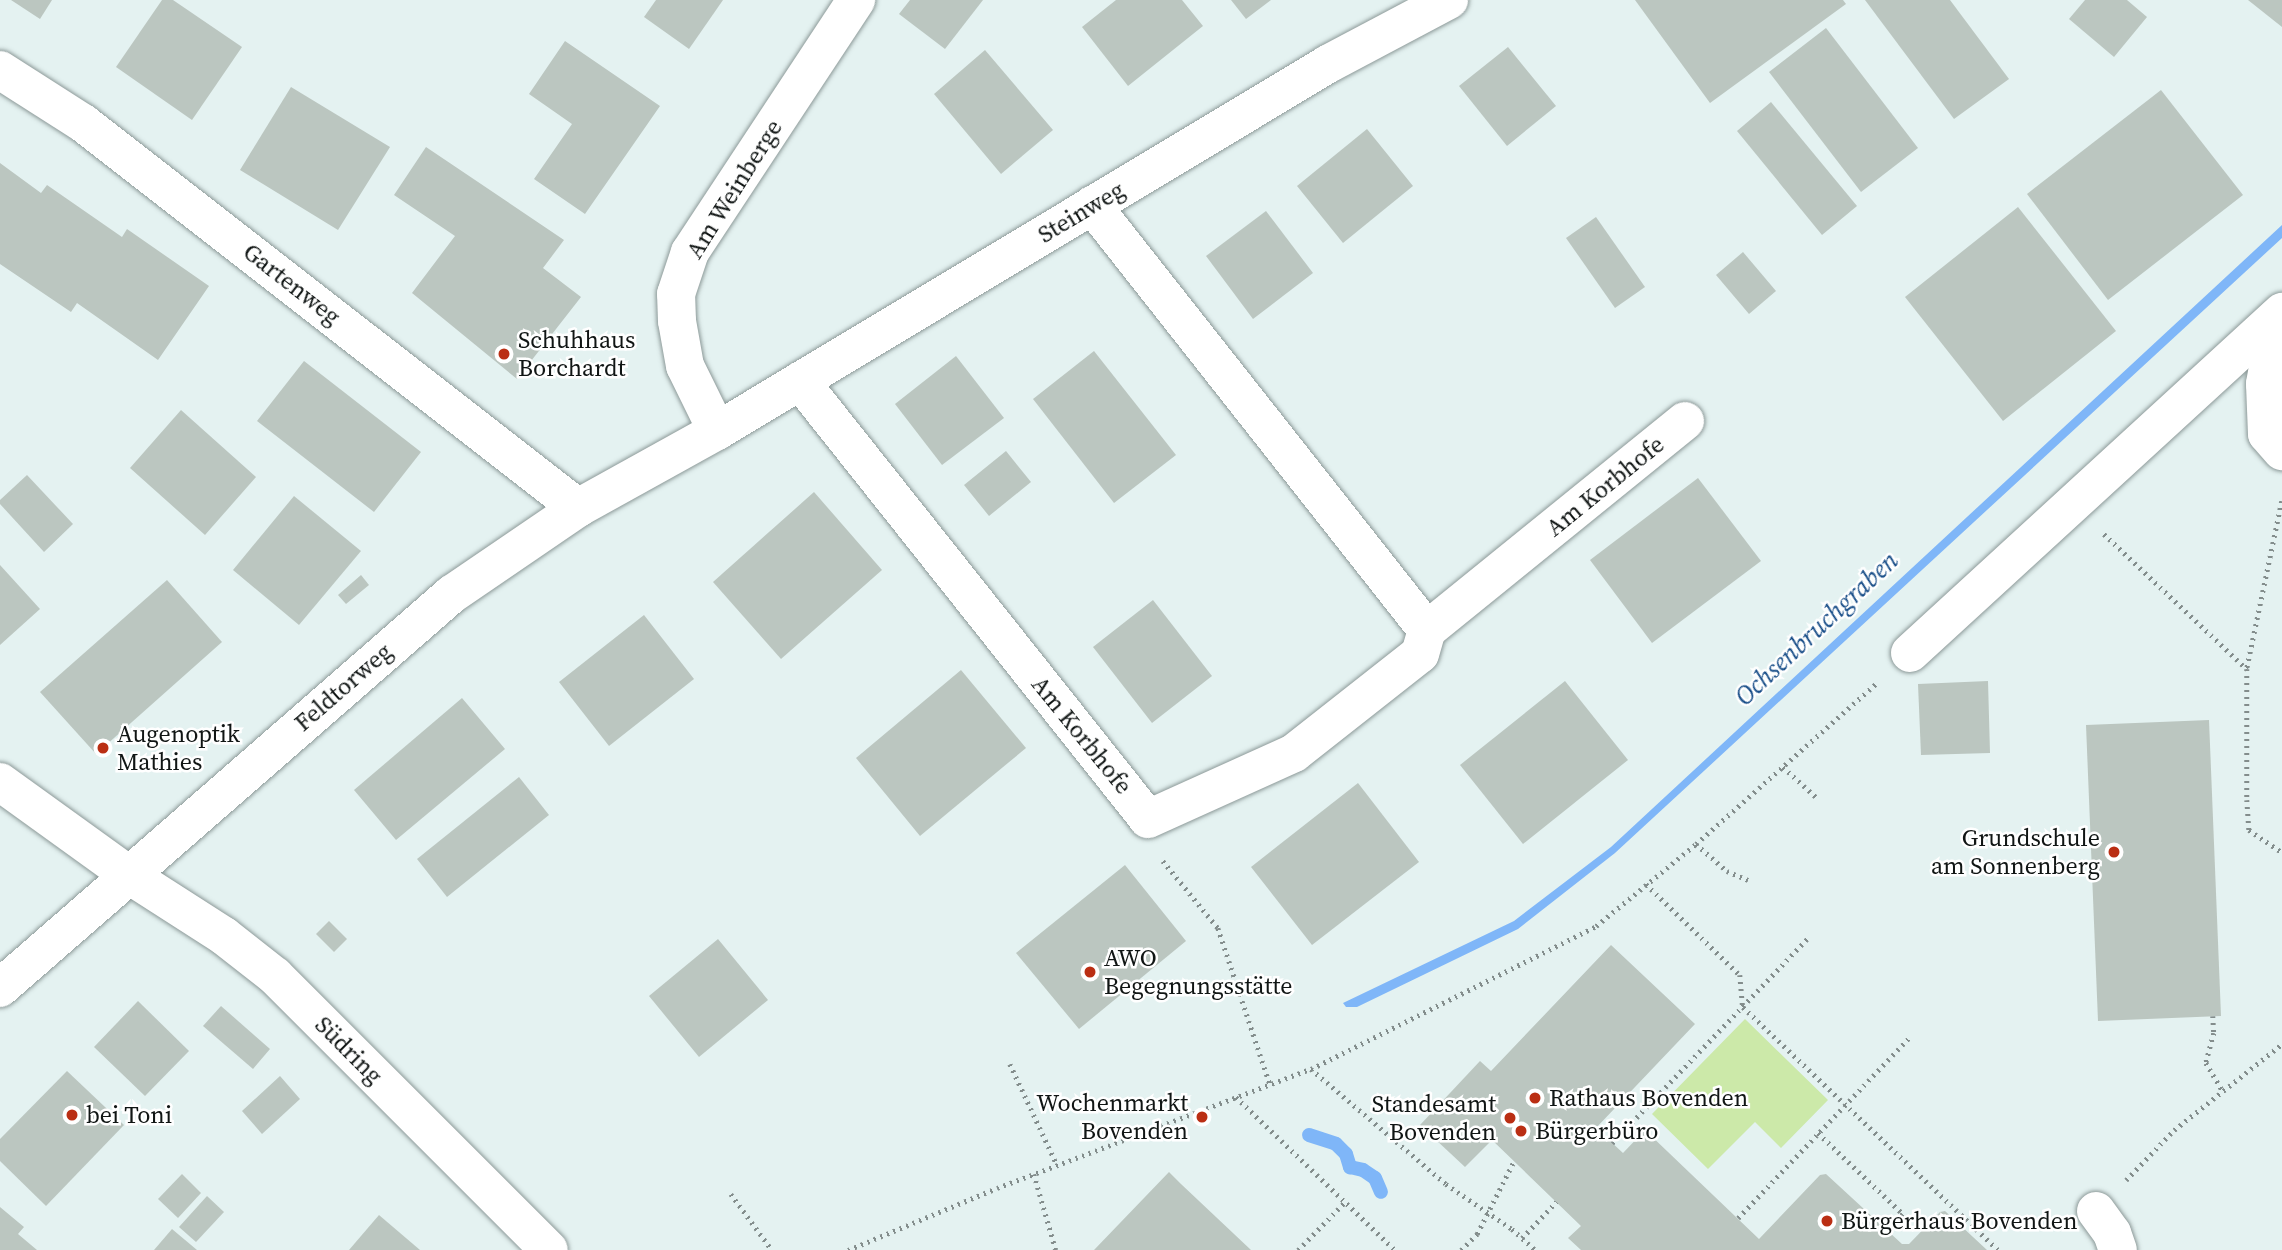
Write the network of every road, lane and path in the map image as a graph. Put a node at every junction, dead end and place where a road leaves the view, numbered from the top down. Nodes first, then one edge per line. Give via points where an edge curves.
1 (856, 0) edge
2 (1449, 0) edge
3 (0, 70) edge
4 (1092, 205) junction
5 (2279, 315) edge
6 (800, 381) junction
7 (1685, 421) dead end
8 (717, 431) junction
9 (2282, 451) edge
10 (2282, 501) edge
11 (2073, 504) junction
12 (578, 508) junction
13 (1427, 630) junction
14 (1910, 653) joint
15 (2247, 669) junction
16 (1783, 767) junction
17 (0, 782) edge
18 (1816, 797) dead end
19 (1148, 819) junction
20 (1696, 844) junction
21 (2282, 852) edge
22 (129, 875) junction
23 (1748, 880) dead end
24 (1646, 884) junction
25 (1809, 937) dead end
26 (0, 988) edge
27 (1743, 1007) junction
28 (2213, 1016) dead end
29 (1912, 1036) dead end
30 (2282, 1044) edge
31 (1010, 1063) dead end
32 (1311, 1069) junction
33 (1270, 1084) junction
34 (2222, 1090) junction
35 (1236, 1097) junction
36 (1846, 1105) junction
37 (1818, 1133) junction
38 (1612, 1143) dead end
39 (1514, 1161) dead end
40 (1057, 1165) junction
41 (1034, 1174) junction
42 (731, 1194) dead end
43 (1345, 1202) junction
44 (1556, 1202) dead end
45 (2096, 1211) joint
46 (1486, 1212) junction
47 (1738, 1218) dead end
48 (1888, 1230) dead end
49 (1522, 1238) junction
50 (549, 1250) edge
51 (772, 1250) edge
52 (848, 1250) edge
53 (1056, 1250) edge
54 (1298, 1250) edge
55 (1395, 1250) edge
56 (1461, 1250) edge
57 (1535, 1250) edge
58 (1998, 1250) edge
59 (2118, 1250) edge

1 - 8 street, Am Weinberge via 690,253 676,294 685,366
2 - 4 street, Steinweg via 1328,64
3 - 12 street, Gartenweg via 83,123
4 - 6 street, Steinweg
4 - 13 street
5 - 9 street via 2265,384 2267,434
5 - 11 street
6 - 8 street, Steinweg
6 - 19 street, Am Korbhofe
7 - 13 street, Am Korbhofe
8 - 12 street, Feldtorweg
10 - 15 path
11 - 14 street
11 - 15 path
12 - 22 street, Feldtorweg via 452,594
13 - 19 street, Am Korbhofe via 1420,654 1294,754
14 - 16 path
15 - 21 path via 2249,830
16 - 18 path
16 - 20 path
17 - 22 street, Südring
19 - 33 path via 1150,846 1219,928
20 - 23 path via 1727,871
20 - 24 path
22 - 26 street, Feldtorweg
22 - 50 street, Südring via 224,936 275,976
24 - 27 path via 1740,975
24 - 32 path via 1596,926
25 - 27 path
27 - 36 path
27 - 38 path
28 - 34 path via 2206,1063
29 - 36 path
30 - 34 path
31 - 40 path
32 - 33 path
32 - 46 path via 1446,1184
33 - 35 path
34 - 45 path via 2174,1130
35 - 40 path
35 - 43 path
36 - 37 path
36 - 58 path
37 - 47 path
37 - 48 path via 1903,1214
39 - 46 path
40 - 41 path
41 - 52 path
41 - 53 path
42 - 51 path
43 - 54 path
43 - 55 path
44 - 49 path
45 - 59 street
46 - 49 path
46 - 56 path via 1477,1234
49 - 57 path

